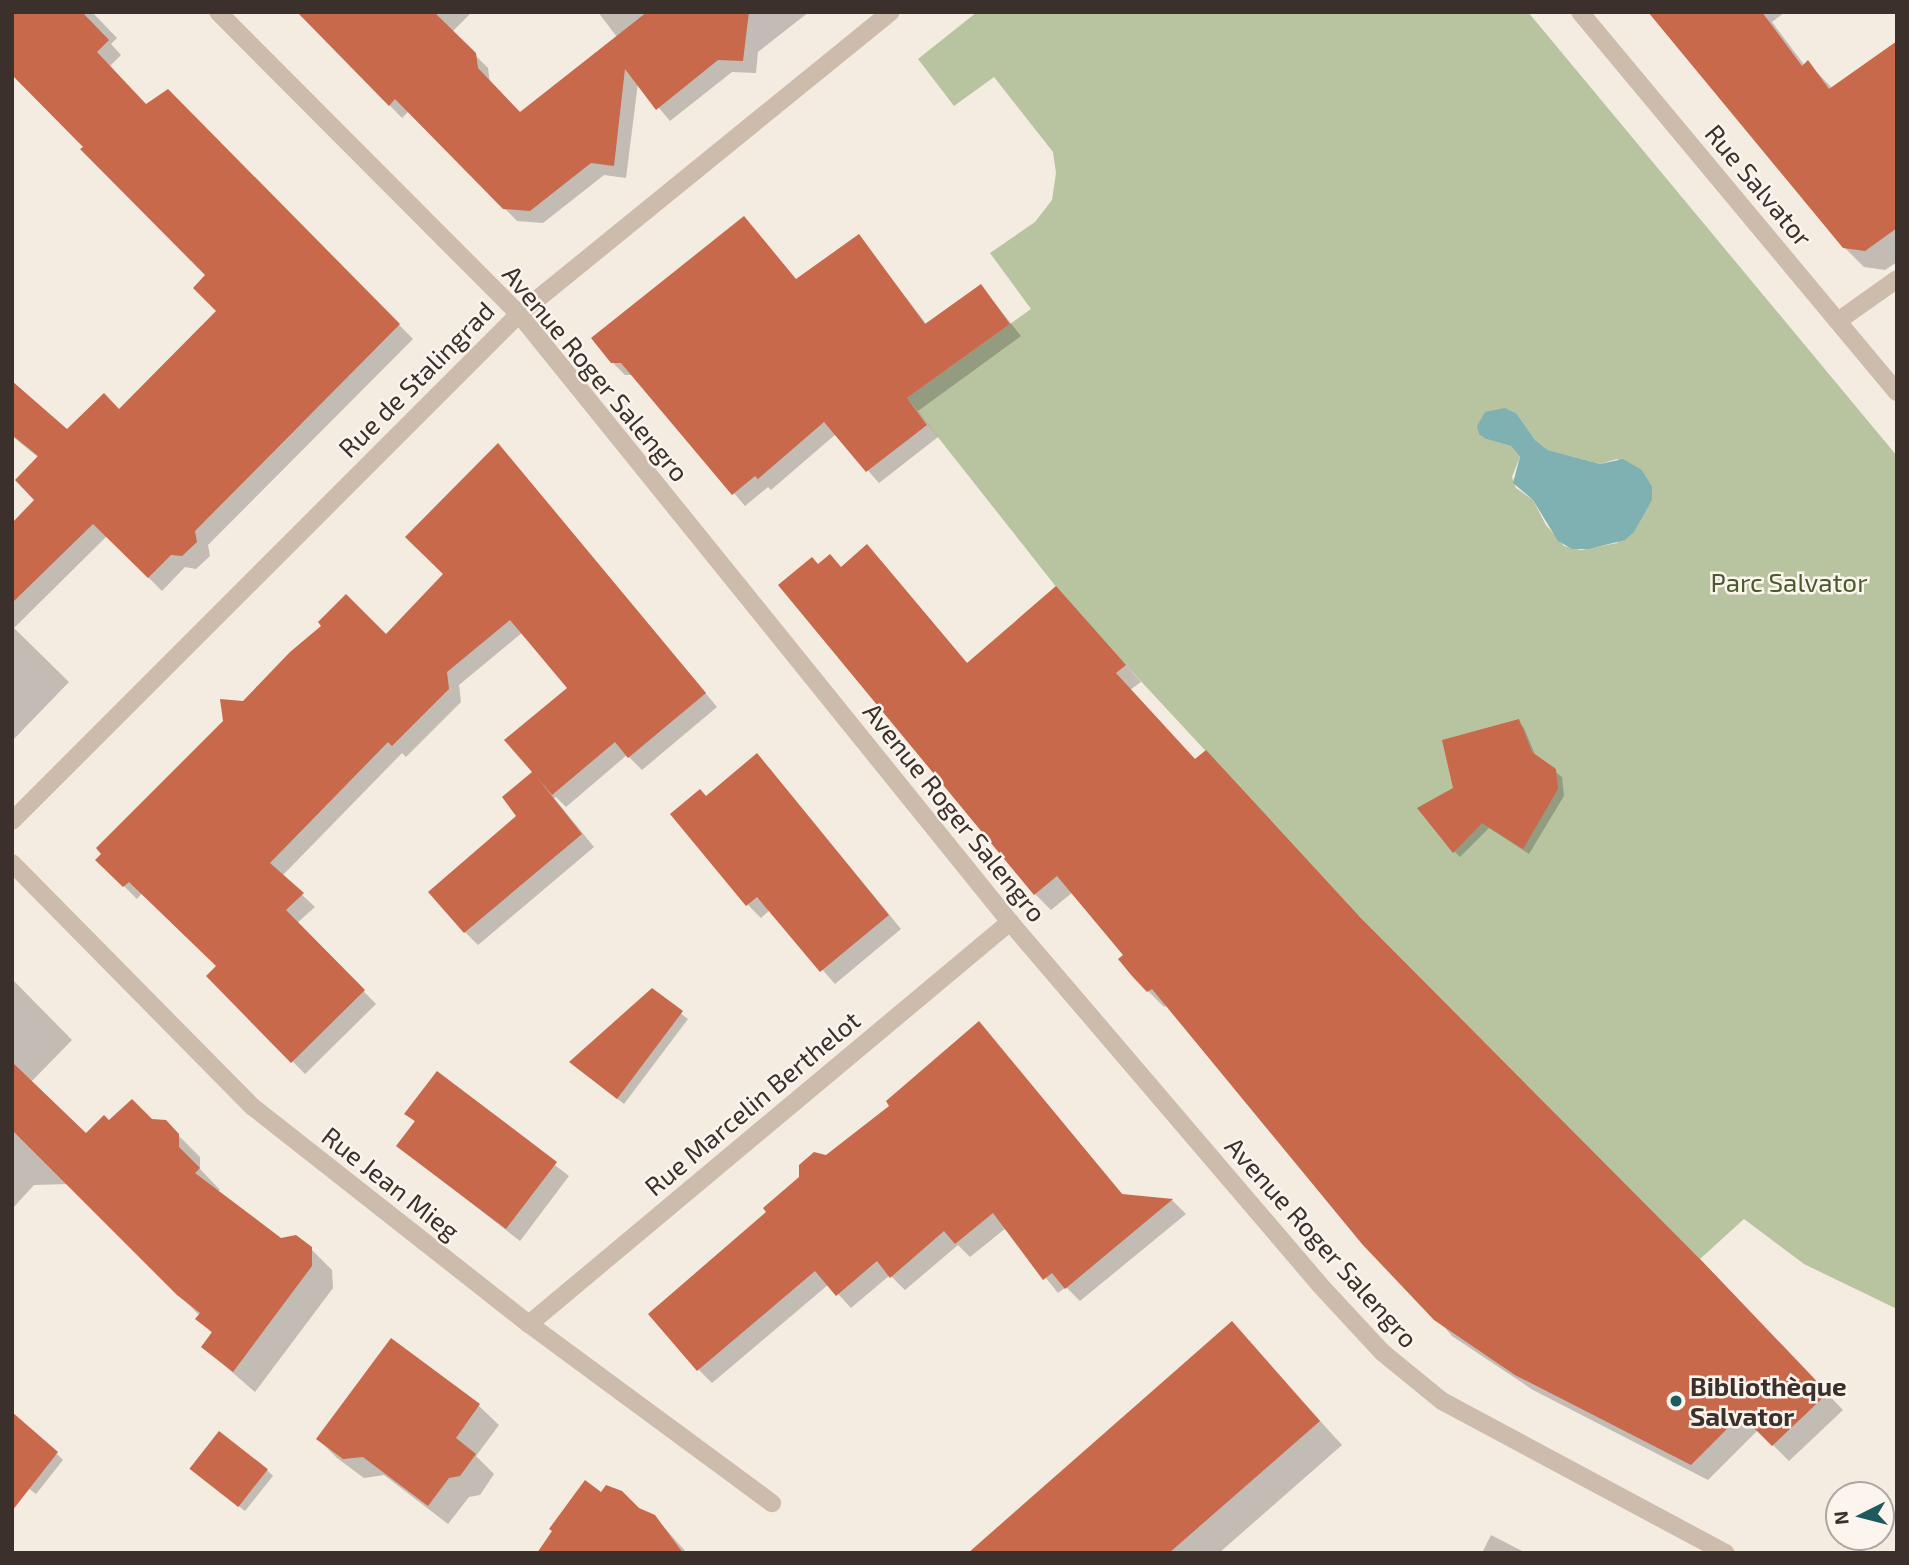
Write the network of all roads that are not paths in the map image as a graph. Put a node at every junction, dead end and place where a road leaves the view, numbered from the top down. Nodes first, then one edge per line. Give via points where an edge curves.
1 (218, 12) edge
2 (891, 12) edge
3 (1580, 12) edge
4 (1897, 279) edge
5 (519, 314) junction
6 (1838, 321) junction
7 (1897, 392) edge
8 (12, 821) edge
9 (12, 863) edge
10 (1010, 922) junction
11 (529, 1325) junction
12 (772, 1503) dead end
13 (1726, 1553) edge

1 - 5 street, Avenue Roger Salengro
2 - 5 street, Rue de Stalingrad
3 - 6 street, Rue Salvator
4 - 6 street
5 - 8 street, Rue de Stalingrad
5 - 10 street, Avenue Roger Salengro
6 - 7 street, Rue Salvator
9 - 11 street, Rue Jean Mieg via 253,1107
10 - 11 street, Rue Marcelin Berthelot
10 - 13 street, Avenue Roger Salengro via 1382,1352 1442,1401
11 - 12 street, Rue Jean Mieg

